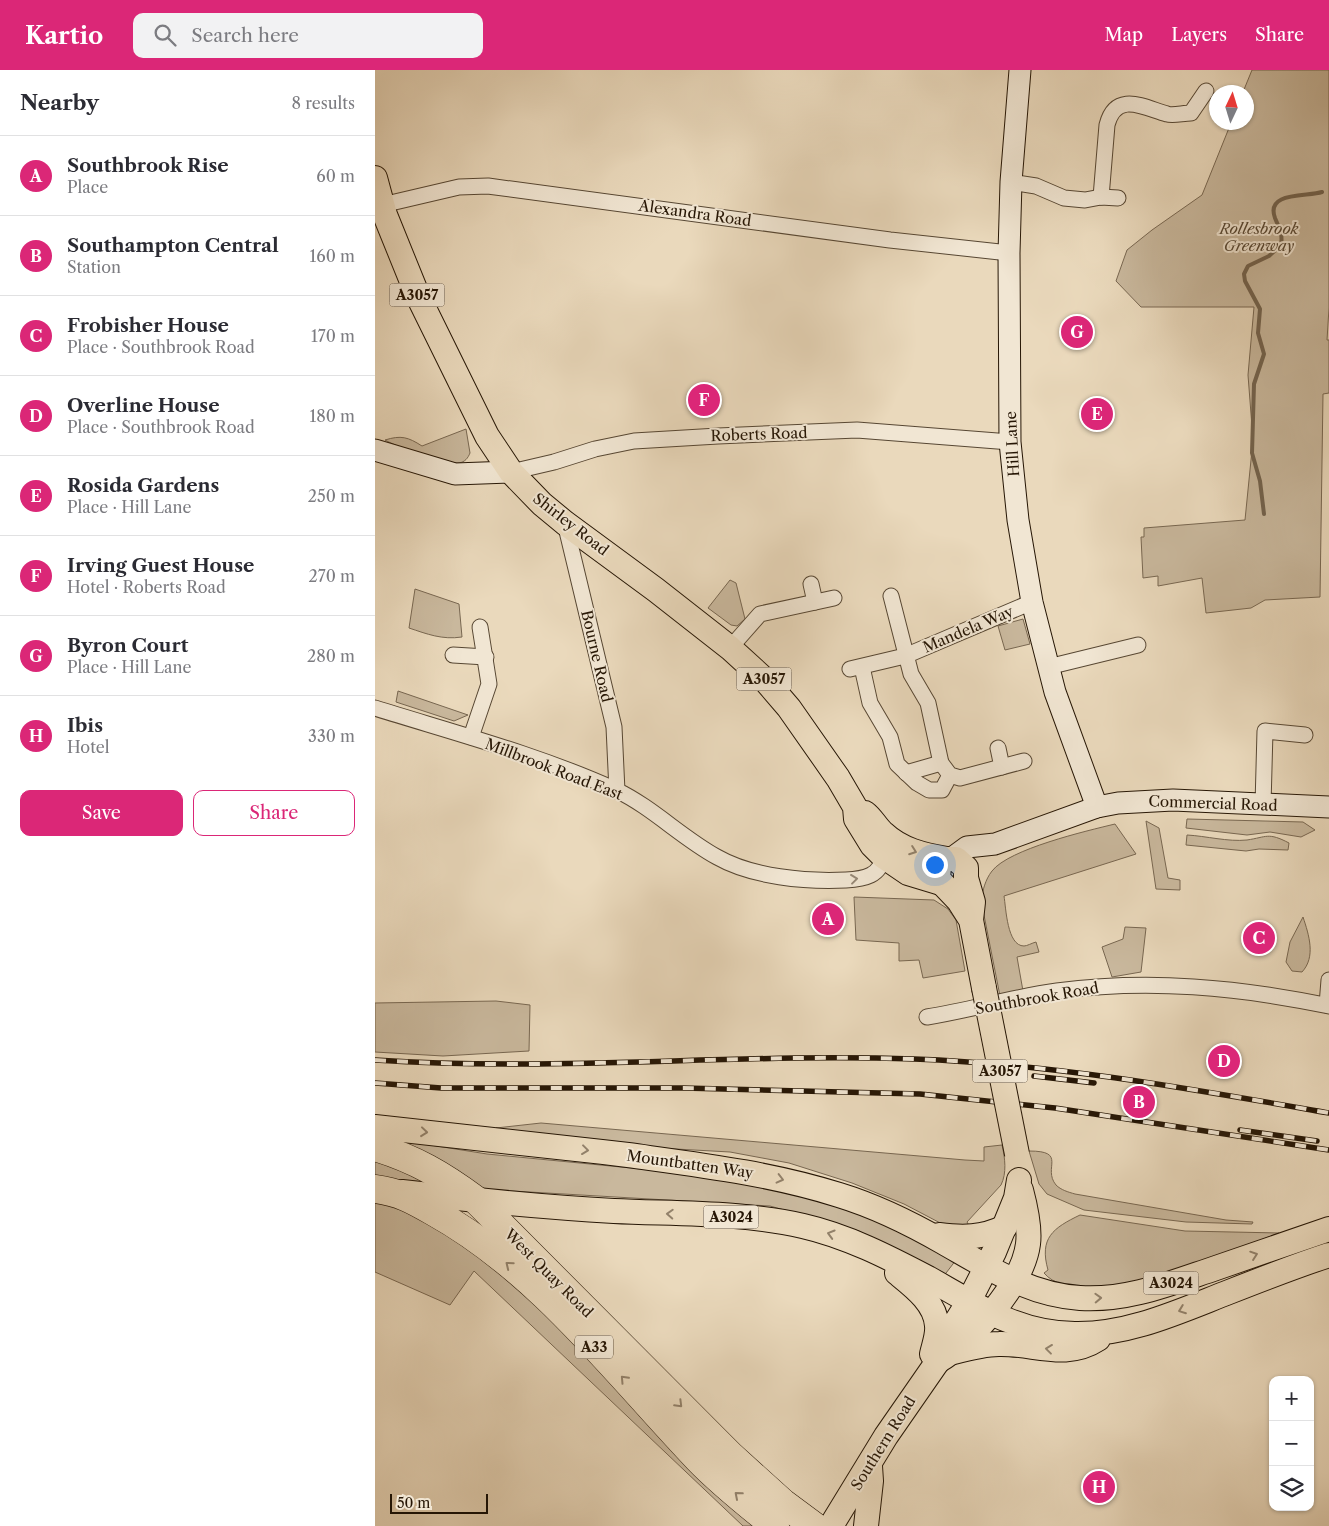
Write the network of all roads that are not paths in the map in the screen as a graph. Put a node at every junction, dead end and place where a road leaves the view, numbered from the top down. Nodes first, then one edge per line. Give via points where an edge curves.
1 (1020, 70) edge
2 (1206, 91) dead end
3 (375, 178) edge
4 (1011, 182) junction
5 (1101, 197) junction
6 (1119, 198) dead end
7 (380, 212) edge
8 (1009, 252) junction
9 (1010, 442) junction
10 (375, 450) edge
11 (511, 472) junction
12 (565, 523) junction
13 (811, 584) dead end
14 (891, 596) dead end
15 (834, 598) dead end
16 (815, 602) junction
17 (1032, 602) junction
18 (480, 627) dead end
19 (1139, 645) dead end
20 (730, 648) junction
21 (453, 654) dead end
22 (486, 656) junction
23 (905, 656) junction
24 (1048, 667) junction
25 (375, 708) edge
26 (1305, 735) dead end
27 (471, 737) junction
28 (998, 748) dead end
29 (1024, 761) dead end
30 (1002, 767) junction
31 (946, 769) junction
32 (906, 773) junction
33 (617, 791) junction
34 (1263, 805) junction
35 (855, 806) junction
36 (1097, 807) junction
37 (1329, 807) edge
38 (883, 856) junction
39 (953, 873) junction
40 (1329, 980) edge
41 (1328, 1006) edge
42 (927, 1017) dead end
43 (375, 1127) edge
44 (375, 1147) edge
45 (385, 1190) edge
46 (476, 1200) junction
47 (1015, 1222) junction
48 (1329, 1229) edge
49 (928, 1234) junction
50 (1028, 1244) junction
51 (868, 1248) junction
52 (1329, 1256) edge
53 (997, 1286) junction
54 (1050, 1293) junction
55 (968, 1303) junction
56 (1110, 1331) junction
57 (940, 1363) junction
58 (869, 1464) junction
59 (775, 1526) edge
60 (814, 1526) edge
61 (831, 1526) edge
62 (866, 1526) edge

1 - 4 street, Hill Lane
2 - 5 street via 1191,113 1168,115 1154,108 1130,104 1109,116
3 - 7 main road, Shirley Road / A3057
4 - 5 street via 1036,186 1063,198 1085,200
4 - 8 street, Hill Lane
5 - 6 street
7 - 8 street, Alexandra Road via 459,187 488,186 890,240
7 - 11 main road, Shirley Road / A3057 via 472,407
8 - 9 street, Hill Lane
9 - 11 street, Roberts Road via 857,430 718,436 634,442
9 - 17 street, Hill Lane via 1018,520
10 - 11 street via 455,474
11 - 12 main road, Shirley Road / A3057 via 541,504
12 - 20 main road, Shirley Road / A3057
12 - 33 street, Bourne Road via 614,727
13 - 16 street
14 - 23 street, Mandela Way
15 - 16 street
16 - 20 street via 760,614
17 - 23 street, Mandela Way
17 - 24 street, Hill Lane
18 - 22 street
19 - 24 street
20 - 35 main road, Shirley Road / A3057 via 765,680 789,708
21 - 22 street
22 - 27 street via 489,684
23 - 31 street, Mandela Way via 911,674 928,703
23 - 32 street, Mandela Way via 856,668 889,738 897,764
24 - 36 street, Hill Lane
25 - 27 street, Millbrook Road East
26 - 34 street via 1265,731
27 - 33 street, Millbrook Road East
28 - 30 street
29 - 30 street
30 - 31 street via 960,778
31 - 32 street
31 - 32 street, Mandela Way via 945,787 936,791 929,790
33 -> 38 street, Millbrook Road East via 717,858 788,880 869,876 882,865
34 - 36 street, Commercial Road via 1146,800
34 - 37 street, Commercial Road
35 - 38 main road, Shirley Road / A3057 via 863,830
35 -> 39 main road, Shirley Road / A3057 via 898,846 920,854
36 - 39 street, Commercial Road via 995,844
38 - 39 main road, Shirley Road / A3057 via 908,873
39 - 47 main road, A3057, bridge via 973,902 971,920 1025,1205
40 - 41 street
41 - 42 street, Southbrook Road via 1227,989 1140,984 1055,992
43 -> 49 main road, Mountbatten Way / A3024 via 519,1141 760,1174 842,1196 880,1210
44 - 46 highway, West Quay Road / A33 via 432,1169
45 - 46 main road, A3024
59 -> 45 highway, West Quay Road / A33 via 700,1461 524,1277 465,1232
51 -> 46 main road, A3024 via 802,1226 760,1219
46 -> 60 highway, West Quay Road / A33 via 730,1455
47 - 49 main road via 969,1238
47 - 50 main road, A3057
47 - 53 main road
54 -> 48 main road, A3024 via 1097,1298 1141,1292
49 - 53 main road, Mountbatten Way / A3024
50 - 53 main road, A3057 via 1024,1261
50 - 54 main road via 1041,1280
51 - 55 main road, A3024 via 928,1278
51 - 57 main road via 914,1287 931,1308 937,1326
52 -> 56 main road, A3024 via 1177,1313
53 - 54 main road, Mountbatten Way / A3024
53 - 55 main road, A3057
53 - 55 main road, A3024
53 - 56 main road via 1025,1311 1041,1318
53 - 57 main road, Southern Road / A3057
55 - 57 main road, Southern Road / A3057 via 946,1338
56 -> 57 main road via 1078,1349 1065,1351 1001,1344
57 - 58 main road, Southern Road / A3057
58 - 61 main road, Southern Road / A3057
58 - 62 main road via 871,1481

